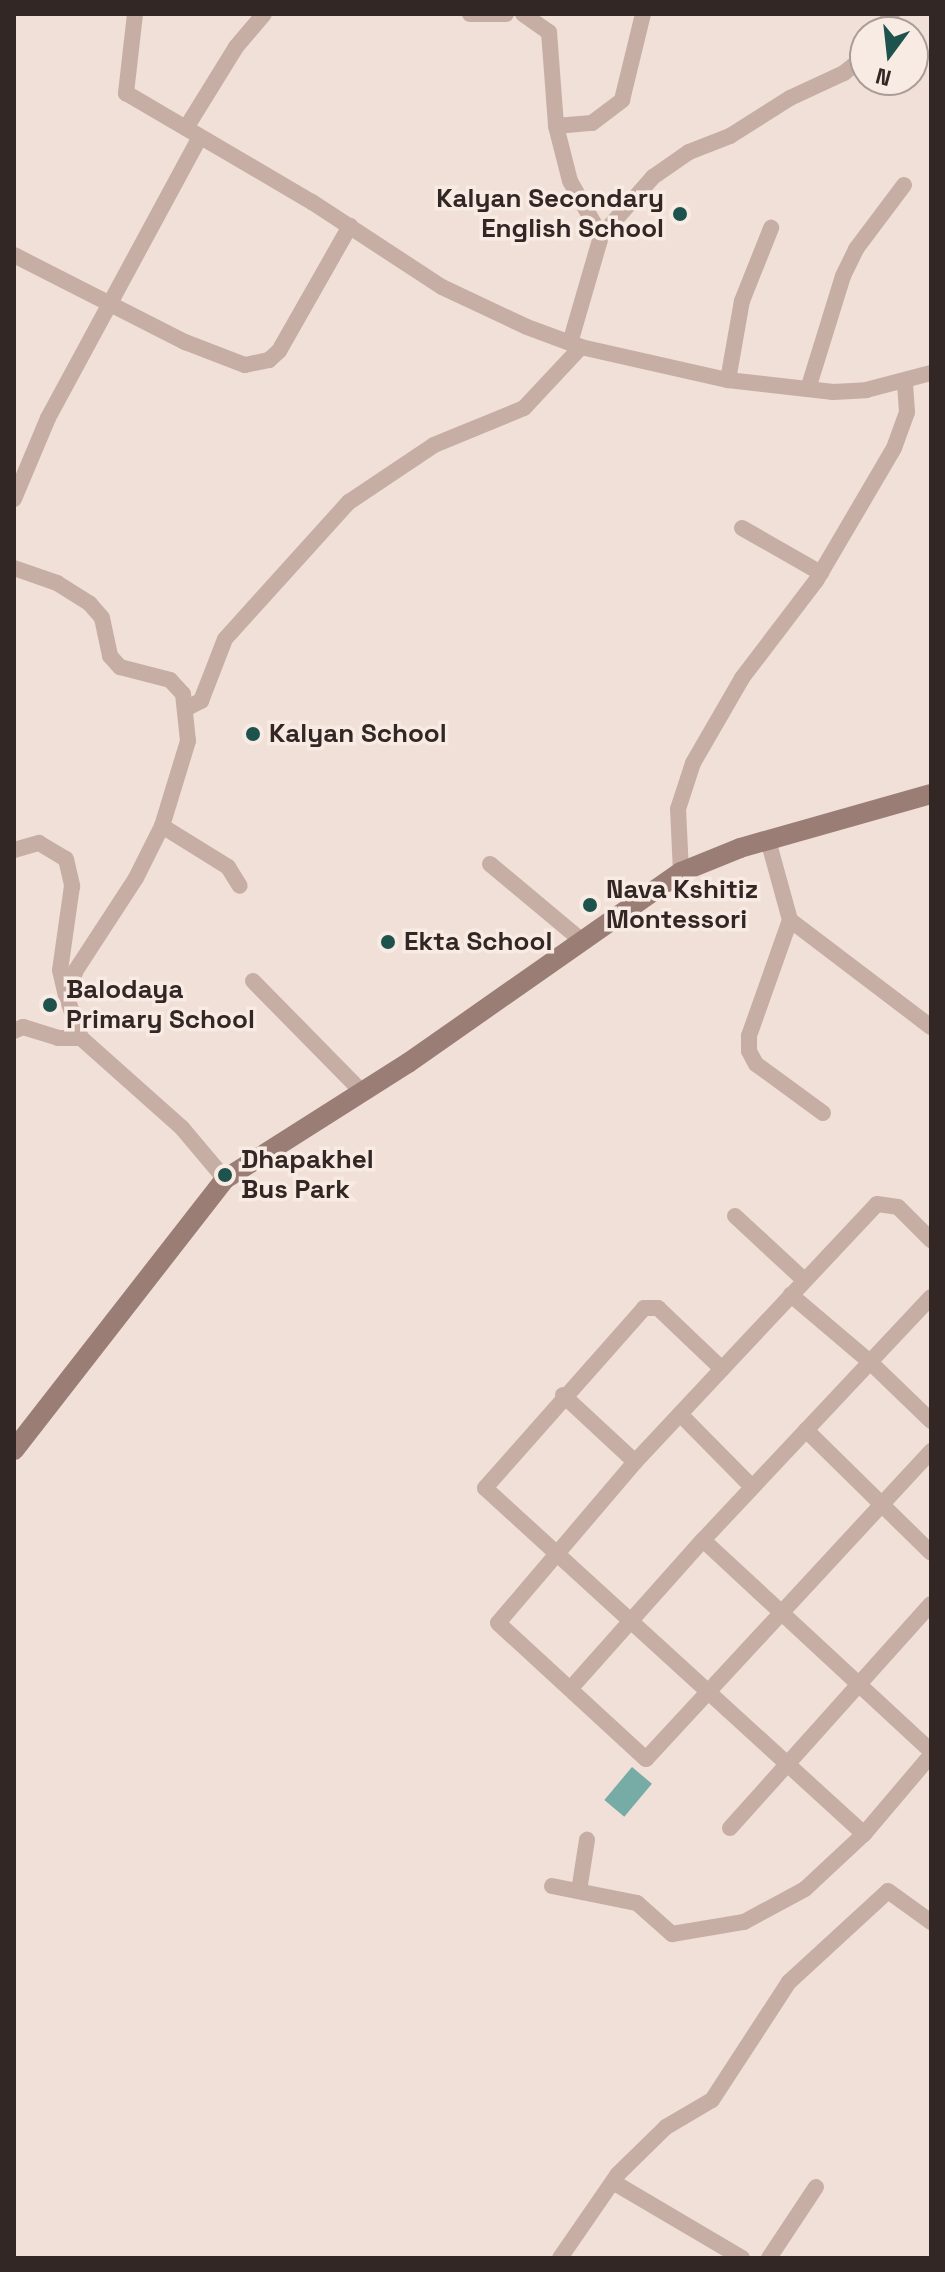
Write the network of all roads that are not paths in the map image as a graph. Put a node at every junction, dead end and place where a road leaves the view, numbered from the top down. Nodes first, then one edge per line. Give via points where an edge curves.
1 (264, 14) edge
2 (470, 14) edge
3 (506, 14) edge
4 (523, 14) edge
5 (643, 14) edge
6 (134, 15) edge
7 (849, 69) edge
8 (556, 126) junction
9 (193, 132) junction
10 (904, 185) dead end
11 (350, 226) junction
12 (771, 228) dead end
13 (601, 236) junction
14 (14, 255) edge
15 (113, 306) junction
16 (576, 345) junction
17 (931, 373) edge
18 (728, 380) junction
19 (905, 382) junction
20 (808, 389) junction
21 (14, 499) edge
22 (742, 528) dead end
23 (14, 568) edge
24 (821, 573) junction
25 (187, 708) junction
26 (931, 794) edge
27 (162, 826) junction
28 (768, 840) junction
29 (14, 850) edge
30 (490, 864) dead end
31 (681, 872) junction
32 (240, 886) dead end
33 (790, 920) junction
34 (582, 941) junction
35 (253, 981) dead end
36 (66, 995) junction
37 (931, 1027) edge
38 (14, 1031) edge
39 (81, 1038) junction
40 (362, 1092) junction
41 (823, 1113) dead end
42 (225, 1179) junction
43 (735, 1216) dead end
44 (931, 1240) edge
45 (804, 1280) junction
46 (791, 1295) junction
47 (931, 1297) edge
48 (870, 1362) junction
49 (722, 1369) junction
50 (563, 1395) junction
51 (680, 1414) junction
52 (931, 1421) edge
53 (806, 1430) junction
54 (16, 1444) edge
55 (931, 1451) edge
56 (635, 1462) junction
57 (751, 1486) junction
58 (882, 1505) junction
59 (703, 1540) junction
60 (555, 1553) junction
61 (931, 1553) edge
62 (931, 1604) edge
63 (781, 1613) junction
64 (630, 1623) junction
65 (861, 1687) junction
66 (571, 1688) junction
67 (707, 1692) junction
68 (931, 1753) edge
69 (787, 1767) junction
70 (730, 1828) dead end
71 (864, 1834) junction
72 (587, 1840) dead end
73 (552, 1886) dead end
74 (579, 1891) junction
75 (931, 1922) edge
76 (613, 2182) junction
77 (816, 2187) dead end
78 (560, 2258) edge
79 (742, 2258) edge
80 (769, 2258) edge

1 - 9 street via 236,47
2 - 3 street
4 - 8 street via 549,32
5 - 8 street via 622,100 592,123
6 - 9 street via 126,93
7 - 13 street via 730,136 689,152 653,177
8 - 13 street via 570,181
9 - 11 street
9 - 15 street
10 - 20 street via 849,262
11 - 15 street via 295,330 279,351 258,364 222,359
11 - 16 street via 442,287
12 - 18 street via 742,301
13 - 16 street
14 - 15 street
15 - 21 street via 48,418
16 - 18 street
16 - 25 street via 524,408 434,445 349,502 225,639 201,701
17 - 19 street
18 - 20 street
19 - 20 street via 866,390
19 - 24 street via 903,431
22 - 24 street
23 - 25 street via 57,583 90,604 102,618 110,656 120,667 170,680
24 - 31 street via 742,678 693,763 678,809
25 - 27 street via 188,741
26 - 28 main road
27 - 32 street via 228,867
27 - 36 street
28 - 31 main road
28 - 33 street
29 - 36 street via 39,843 66,859 72,886 60,970
30 - 34 street
31 - 34 main road
33 - 37 street
33 - 41 street via 749,1036 749,1051 756,1064
34 - 40 main road
35 - 40 street
36 - 39 street
38 - 39 street via 23,1027 58,1038
39 - 42 street via 182,1128
40 - 42 main road
42 - 54 main road
43 - 45 street
44 - 45 street via 898,1207 885,1202
45 - 46 street
46 - 48 street
46 - 49 street
47 - 48 street
48 - 52 street
48 - 53 street
49 - 50 street via 658,1308 649,1306
49 - 51 street
50 - 56 street
50 - 60 street via 485,1488
51 - 56 street
51 - 57 street
53 - 57 street
53 - 58 street
55 - 58 street
56 - 60 street
57 - 59 street
58 - 61 street
58 - 63 street
59 - 63 street
59 - 64 street
60 - 64 street
60 - 66 street via 498,1623
62 - 65 street
63 - 65 street
63 - 67 street
64 - 66 street
64 - 67 street
65 - 68 street
65 - 69 street
66 - 67 street via 646,1759
67 - 69 street
68 - 71 street
69 - 70 street
69 - 71 street
71 - 74 street via 779,1908 697,1933 672,1934 637,1903
72 - 74 street
73 - 74 street
75 - 76 street via 888,1891 789,1982 712,2100 666,2127
76 - 78 street
76 - 79 street
77 - 80 street

